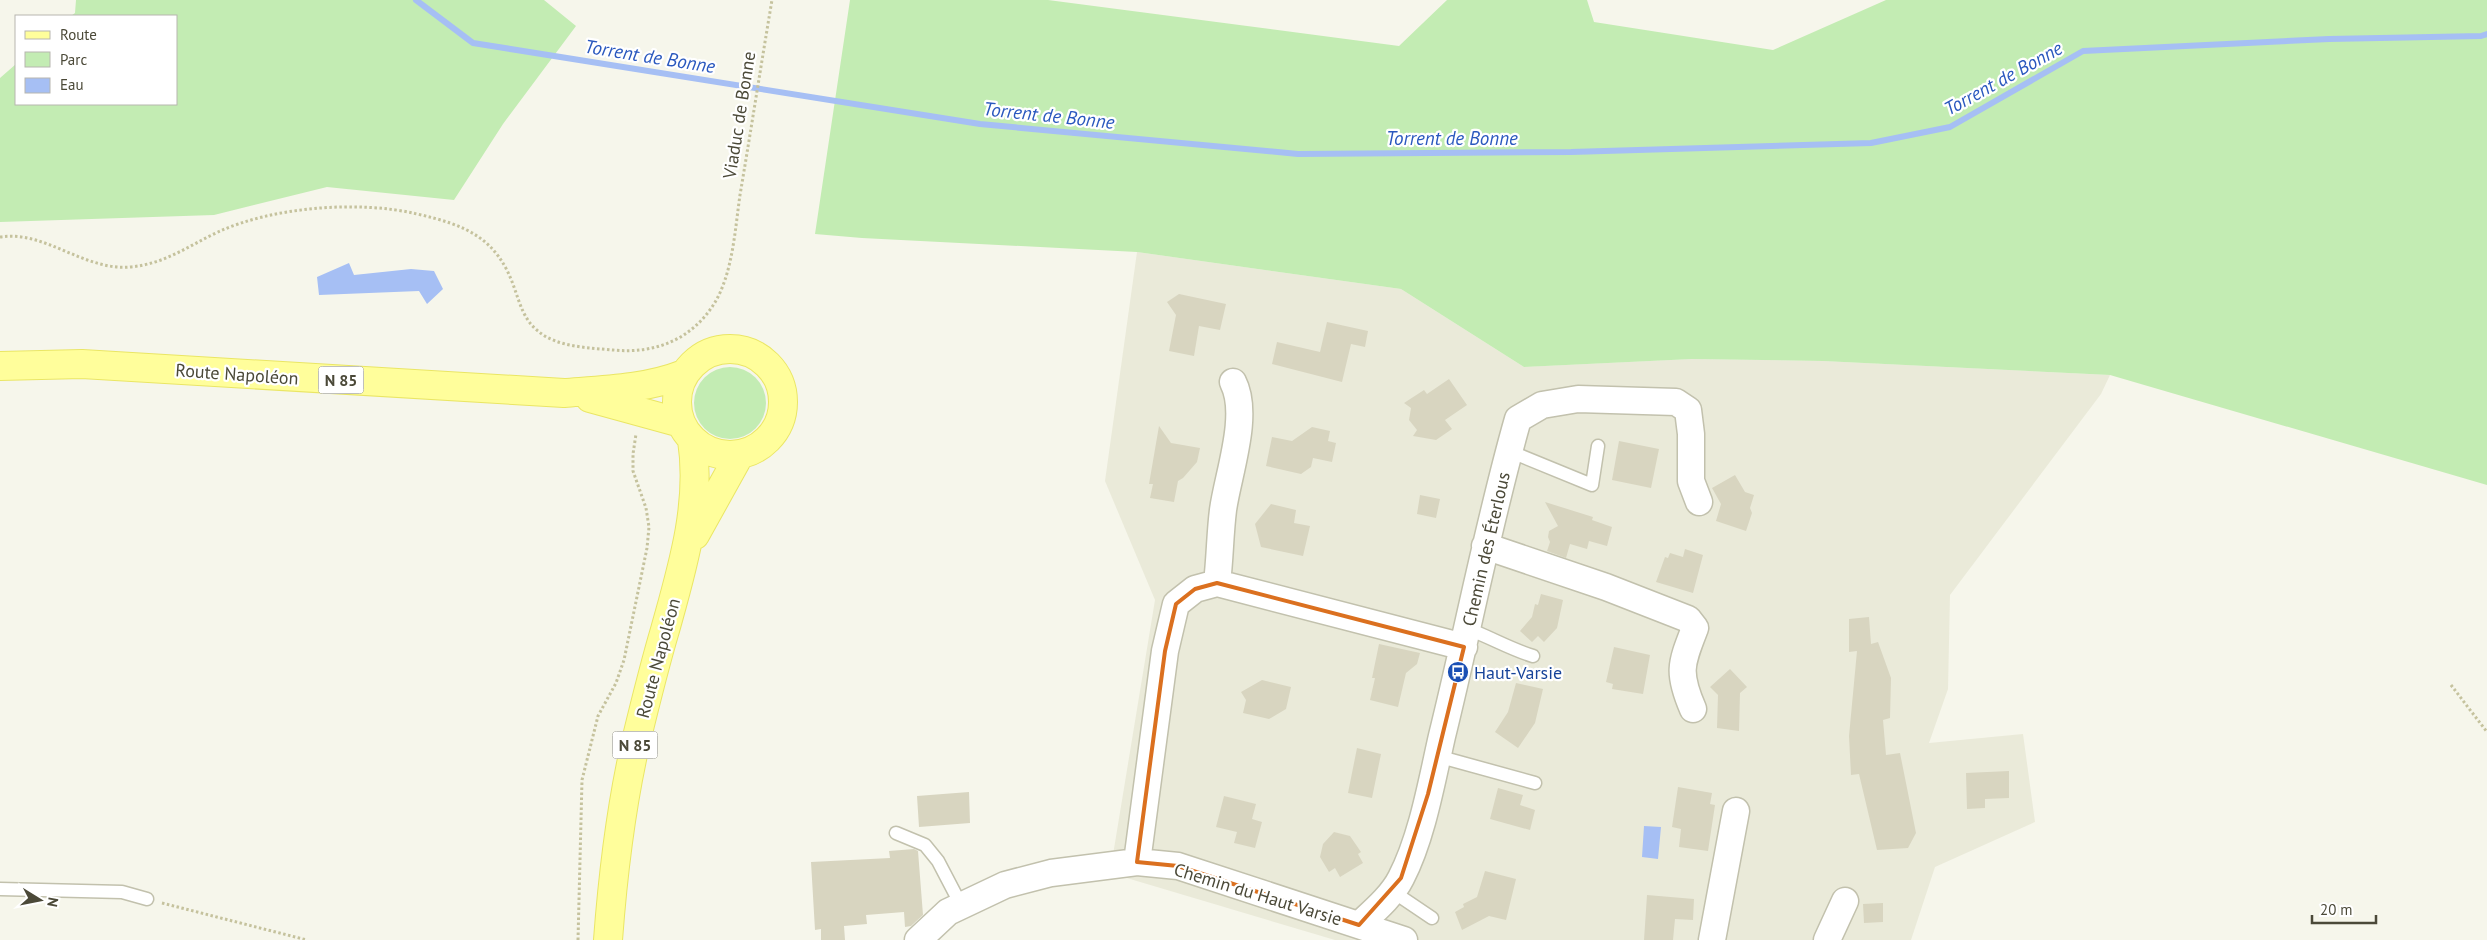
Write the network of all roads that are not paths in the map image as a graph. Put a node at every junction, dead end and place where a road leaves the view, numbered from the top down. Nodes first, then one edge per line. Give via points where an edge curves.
1 (0, 366) edge
2 (684, 374) junction
3 (1233, 382) dead end
4 (564, 393) junction
5 (687, 432) junction
6 (1598, 446) dead end
7 (1509, 451) junction
8 (740, 454) junction
9 (1699, 502) dead end
10 (1485, 546) junction
11 (686, 554) junction
12 (1217, 583) junction
13 (1466, 638) junction
14 (1533, 656) dead end
15 (1693, 708) dead end
16 (1438, 756) junction
17 (1536, 783) dead end
18 (1736, 810) dead end
19 (896, 833) dead end
20 (1137, 862) junction
21 (0, 889) edge
22 (1392, 891) junction
23 (147, 899) road end
24 (1845, 901) dead end
25 (961, 905) junction
26 (1432, 918) dead end
27 (1359, 926) junction
28 (608, 940) edge
29 (918, 940) edge
30 (1404, 940) edge
31 (1712, 940) edge
32 (1827, 940) edge

1 - 4 main road, Route Napoléon / N 85 via 82,364
2 - 4 main road, Route Napoléon / N 85 via 643,385
2 - 5 main road via 677,398
2 - 8 main road via 704,355 733,348 763,360 775,373 782,389 779,423 770,438
3 - 12 street via 1239,394 1240,419 1223,511
4 - 5 main road, Route Napoléon / N 85 via 640,411
5 - 8 main road via 706,450 722,455
5 - 11 main road, Route Napoléon / N 85 via 696,463
6 - 7 lane via 1592,485
7 - 9 street, Chemin des Éterlous via 1518,419 1542,405 1578,399 1676,402 1688,410 1691,481
7 - 10 street, Chemin des Éterlous
8 - 11 main road, Route Napoléon / N 85
10 - 13 street, Chemin des Éterlous
10 - 15 street via 1688,619 1695,628 1681,670 1684,688
11 - 28 main road, Route Napoléon / N 85 via 632,759 613,872
12 - 13 street
12 - 20 street via 1195,589 1176,604 1165,651
13 - 14 lane via 1490,637
13 - 16 street, Chemin des Éterlous
16 - 17 lane
16 - 22 street, Chemin des Éterlous via 1414,843 1401,878
18 - 31 street
19 - 25 lane via 925,845 938,861
20 - 25 street, Chemin du Haut Varsie via 1051,873 1005,885
20 - 27 street, Chemin du Haut Varsie via 1178,866
21 - 23 lane via 122,892
22 - 26 lane
22 - 27 street, Chemin des Éterlous
24 - 32 street
25 - 29 street, Chemin du Haut Varsie via 948,912
27 - 30 street, Chemin du Haut Varsie

